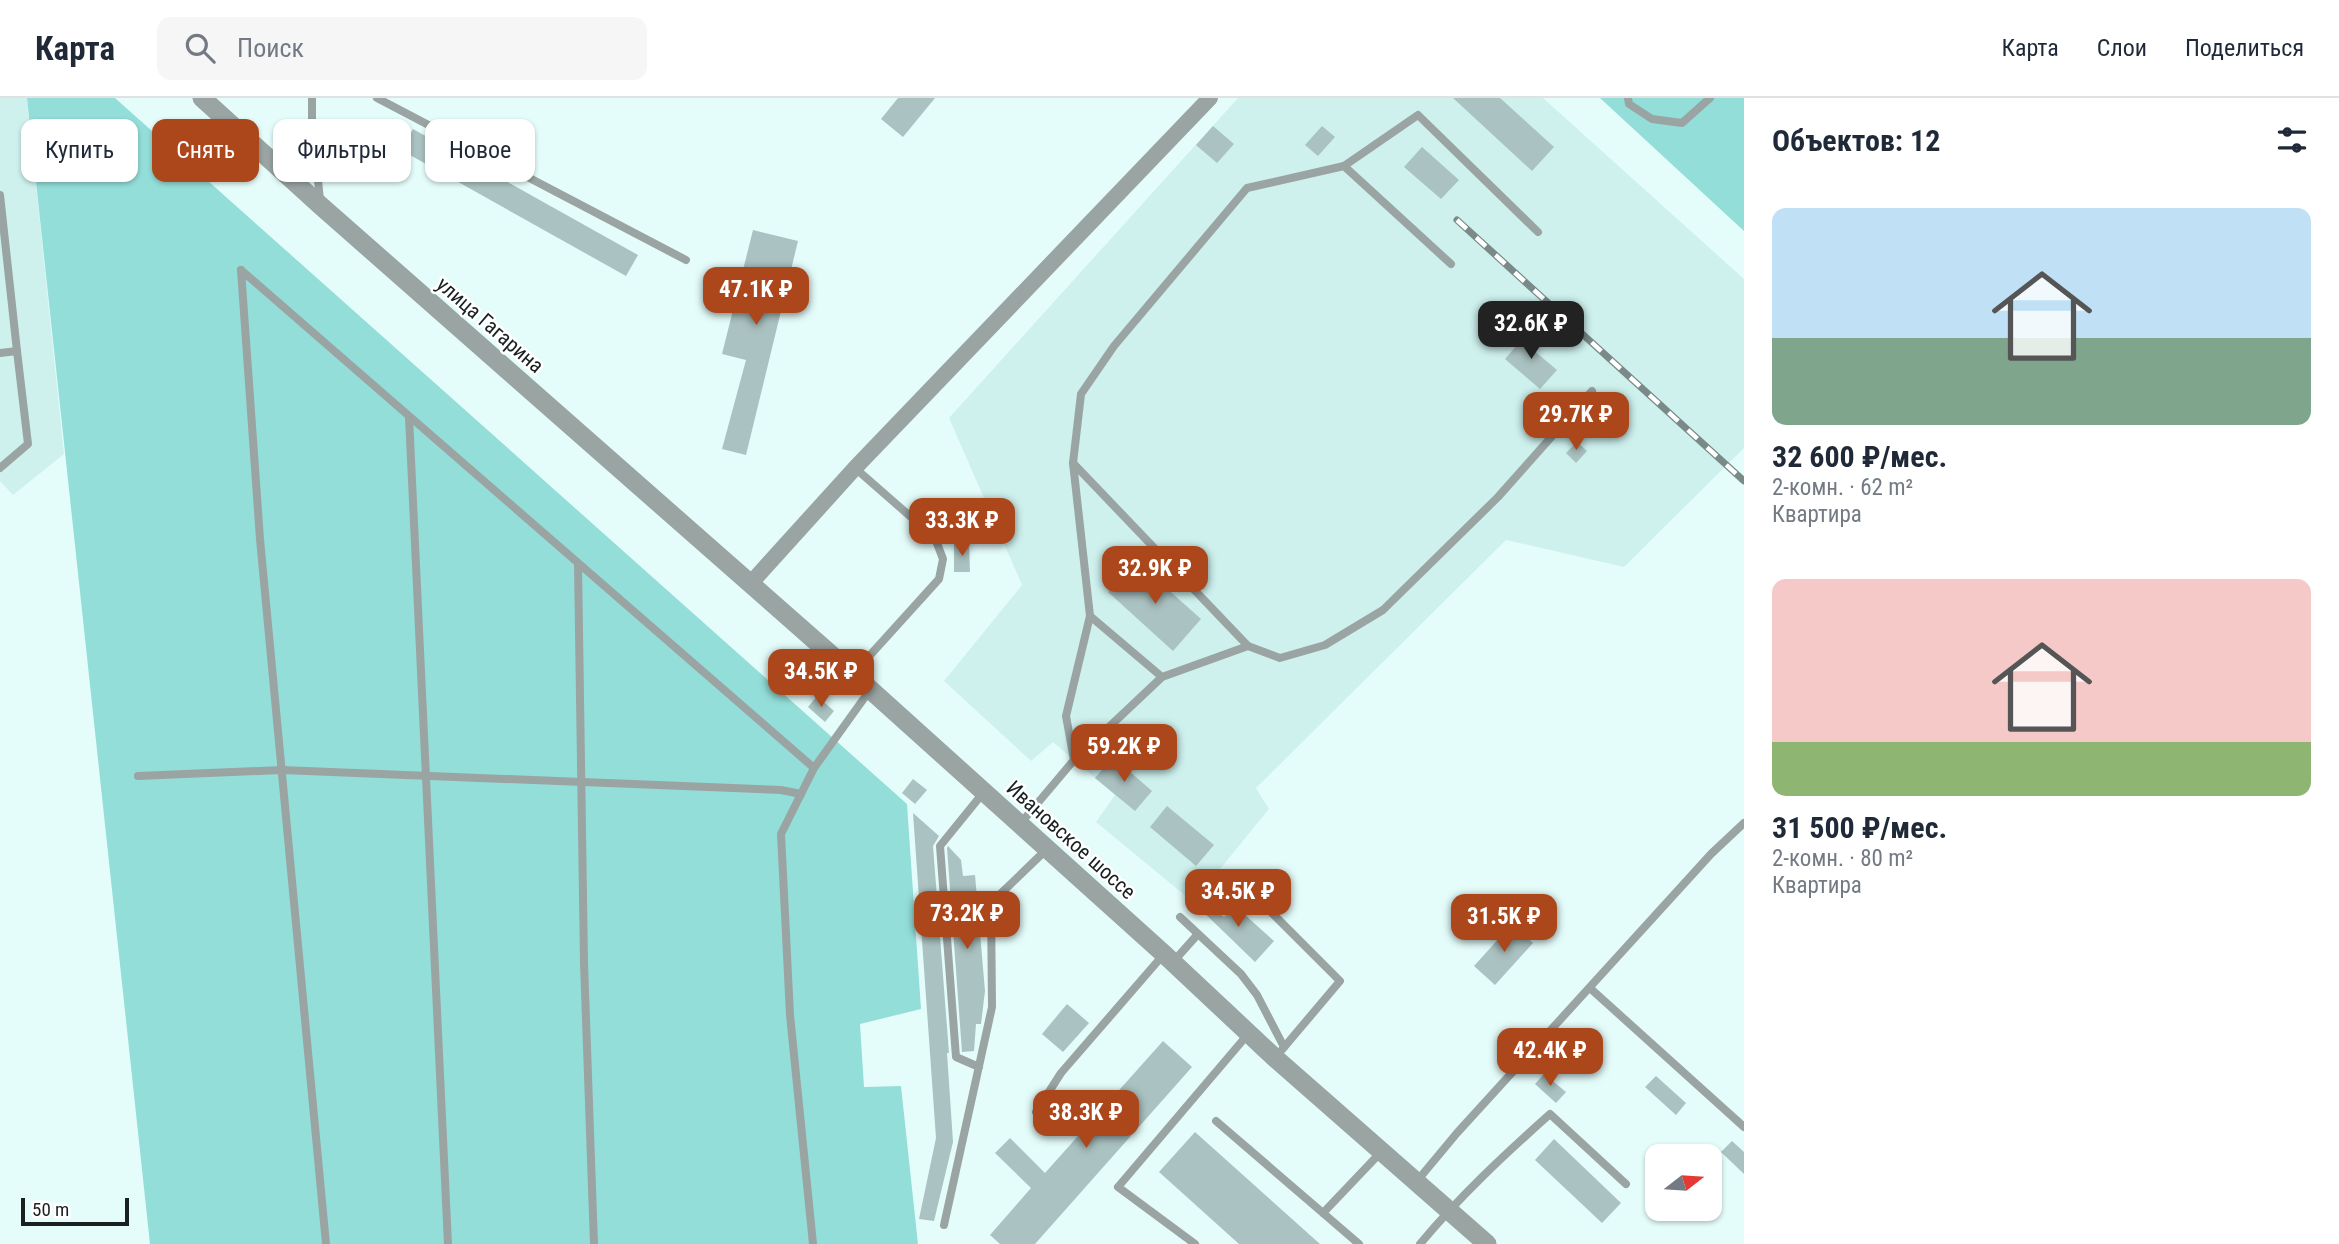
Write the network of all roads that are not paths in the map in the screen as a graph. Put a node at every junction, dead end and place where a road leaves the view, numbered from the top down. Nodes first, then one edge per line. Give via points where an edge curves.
1 (202, 98) edge
2 (312, 98) edge
3 (377, 98) edge
4 (1210, 98) edge
5 (1628, 98) edge
6 (1710, 98) edge
7 (1344, 166) junction
8 (0, 195) edge
9 (321, 206) junction
10 (1538, 232) dead end
11 (685, 260) dead end
12 (1451, 264) dead end
13 (17, 351) junction
14 (0, 353) edge
15 (1592, 391) dead end
16 (410, 416) junction
17 (1073, 463) junction
18 (0, 468) edge
19 (855, 468) junction
20 (578, 564) junction
21 (750, 584) junction
22 (1090, 616) junction
23 (1248, 646) junction
24 (853, 674) junction
25 (1162, 677) junction
26 (870, 690) junction
27 (1074, 760) junction
28 (814, 768) junction
29 (282, 770) junction
30 (426, 775) junction
31 (138, 776) dead end
32 (582, 781) junction
33 (984, 792) junction
34 (801, 794) junction
35 (1744, 823) edge
36 (1020, 824) junction
37 (1047, 849) junction
38 (1251, 892) dead end
39 (1180, 917) dead end
40 (1198, 934) junction
41 (1168, 958) junction
42 (1591, 989) junction
43 (1249, 1032) junction
44 (1280, 1052) junction
45 (979, 1067) junction
46 (1036, 1112) dead end
47 (1216, 1121) dead end
48 (1744, 1127) edge
49 (1382, 1151) junction
50 (1417, 1181) junction
51 (1626, 1184) dead end
52 (1449, 1210) junction
53 (1324, 1213) junction
54 (944, 1225) dead end
55 (326, 1244) edge
56 (448, 1244) edge
57 (594, 1244) edge
58 (813, 1244) edge
59 (1195, 1244) edge
60 (1359, 1244) edge
61 (1420, 1244) edge
62 (1487, 1244) edge

1 - 9 street, улица Гагарина
2 - 9 lane
3 - 11 lane
4 - 19 street
5 - 6 lane via 1629,104 1652,120 1682,123
7 - 10 lane via 1418,115
7 - 12 lane
7 - 17 lane via 1247,188 1114,346 1081,394
8 - 13 lane
9 - 21 street, улица Гагарина
13 - 14 lane
13 - 18 lane via 28,444
15 - 23 lane via 1498,497 1383,610 1325,645 1280,658
16 - 20 lane
16 - 29 lane via 241,270
16 - 30 lane
17 - 22 lane
17 - 23 lane
19 - 21 street
19 - 24 lane via 935,538 943,559 939,579
20 - 28 lane
20 - 32 lane
21 - 24 street, Ивановское шоссе
22 - 25 lane
22 - 27 lane via 1066,716
23 - 25 lane
24 - 26 street, Ивановское шоссе
25 - 27 lane
26 - 28 lane
26 - 33 street, Ивановское шоссе
27 - 36 lane
28 - 34 lane
29 - 30 lane
29 - 31 lane
29 - 55 lane
30 - 32 lane
30 - 56 lane
32 - 34 lane
32 - 57 lane
33 - 36 street, Ивановское шоссе
33 - 45 lane via 940,846 956,1057
34 - 58 lane via 780,834 790,1015
35 - 42 lane
36 - 37 street, Ивановское шоссе
37 - 41 street, Ивановское шоссе
37 - 45 lane via 991,903 992,1007
38 - 44 lane via 1339,981
39 - 40 lane
40 - 41 lane
40 - 44 lane via 1257,995
41 - 43 street, Ивановское шоссе
41 - 46 lane via 1061,1073
42 - 48 lane
42 - 50 lane
43 - 44 street, Ивановское шоссе
43 - 59 lane via 1118,1187
44 - 49 street, Ивановское шоссе
45 - 54 lane
47 - 53 lane
49 - 50 street, Ивановское шоссе
49 - 53 lane
50 - 52 street, Ивановское шоссе
51 - 52 lane via 1550,1114
52 - 61 lane
52 - 62 street, Ивановское шоссе
53 - 60 lane

